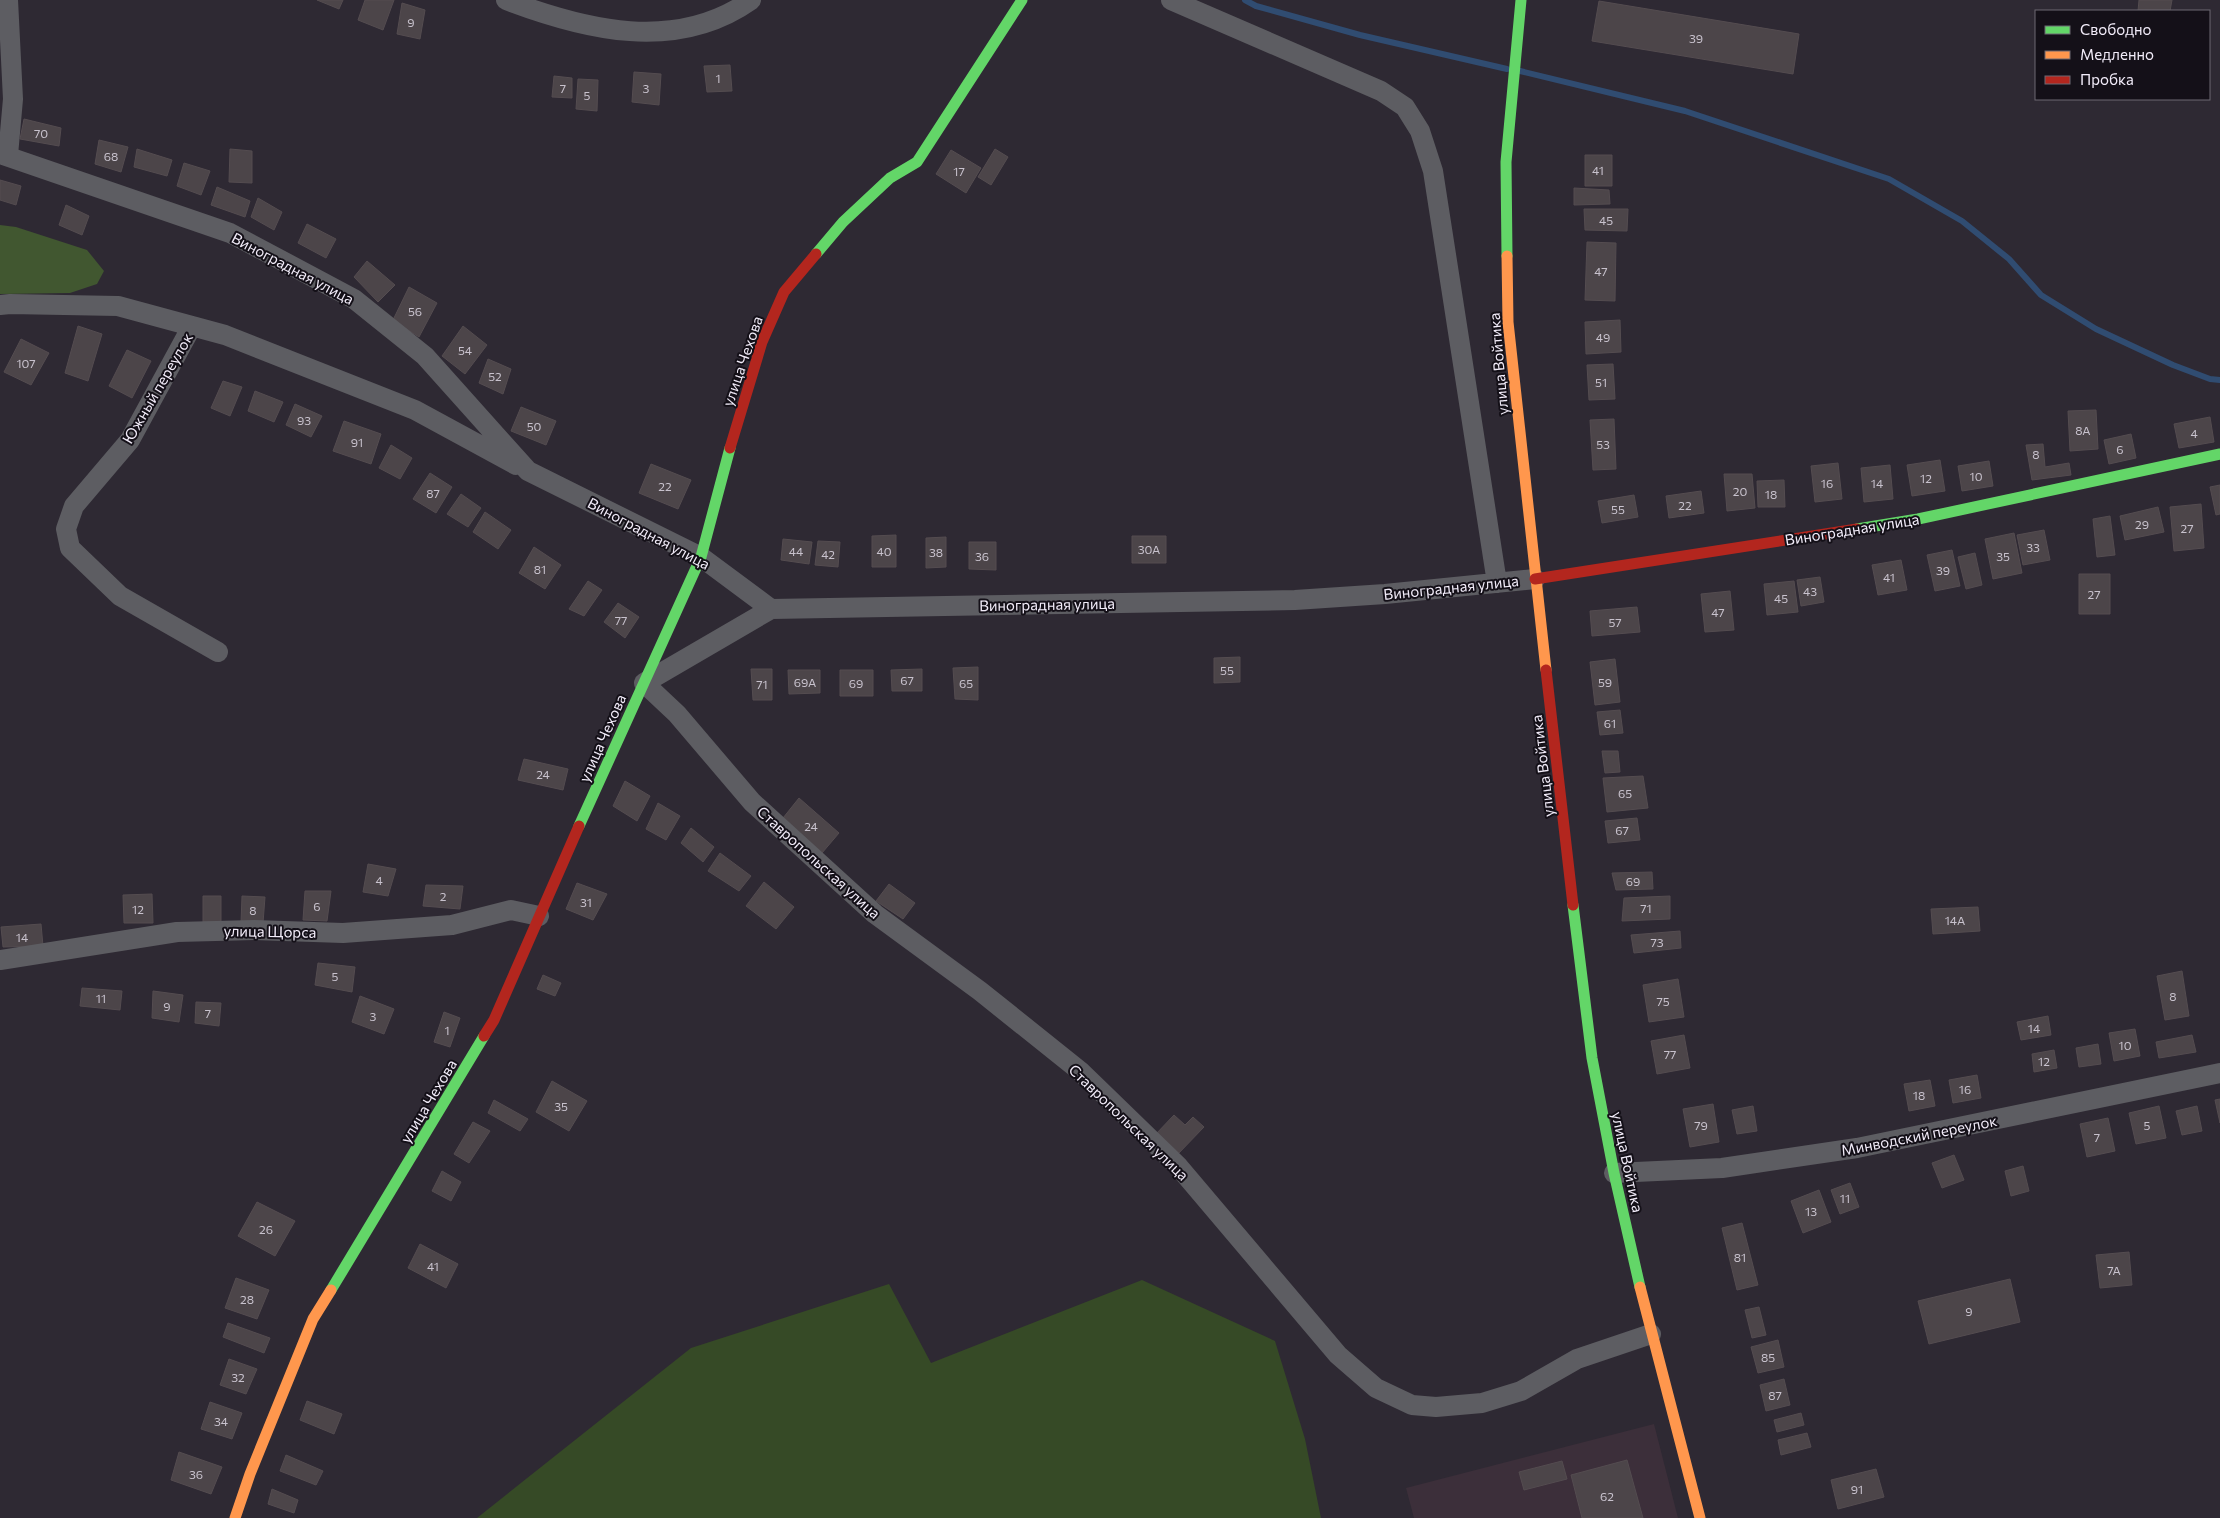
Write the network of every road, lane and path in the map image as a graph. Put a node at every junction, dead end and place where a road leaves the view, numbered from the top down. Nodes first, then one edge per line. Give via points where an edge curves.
1 (8, 0) edge
2 (506, 0) edge
3 (751, 0) edge
4 (1022, 0) edge
5 (1171, 0) edge
6 (1521, 0) edge
7 (4, 155) edge
8 (0, 305) edge
9 (192, 326) junction
10 (2220, 454) edge
11 (528, 471) junction
12 (701, 557) junction
13 (1535, 579) junction
14 (1496, 583) junction
15 (770, 609) junction
16 (218, 652) dead end
17 (644, 683) junction
18 (539, 916) junction
19 (0, 960) edge
20 (2220, 1073) edge
21 (1614, 1173) junction
22 (1651, 1334) junction
23 (235, 1518) edge
24 (1700, 1518) edge

1 - 7 street via 13,99
2 - 3 street via 541,13 613,31 648,32 700,25 737,10
4 - 12 street, улица Чехова via 917,162 890,178 842,222 784,292 762,342
5 - 14 street via 1381,91 1405,107 1420,131 1433,171
6 - 13 street, улица Войтика via 1506,162 1508,322
7 - 11 street, Виноградная улица via 230,233 354,299 425,356
8 - 9 street, Южный переулок via 118,306
9 - 11 street, Южный переулок via 224,335 415,410
9 - 16 street, Южный переулок via 130,440 74,506 66,529 70,548 120,596
10 - 13 street, Виноградная улица via 1918,519
11 - 12 street, Виноградная улица
12 - 15 street, Виноградная улица
12 - 17 street, улица Чехова
13 - 14 street, Виноградная улица
13 - 21 street, улица Войтика via 1591,1049
14 - 15 street, Виноградная улица via 1295,600
15 - 17 street
17 - 18 street, улица Чехова
17 - 22 street, Ставропольская улица via 677,714 752,802 875,914 980,991 1080,1071 1178,1166 1338,1355 1376,1388 1412,1405 1436,1407 1482,1403 1521,1391 1577,1359
18 - 19 street, улица Щорса via 511,910 452,925 343,933 177,932
18 - 23 street, улица Чехова via 494,1020 313,1319
20 - 21 street, Минводский переулок via 1857,1148 1722,1168
21 - 22 street, улица Войтика
22 - 24 street, улица Войтика

